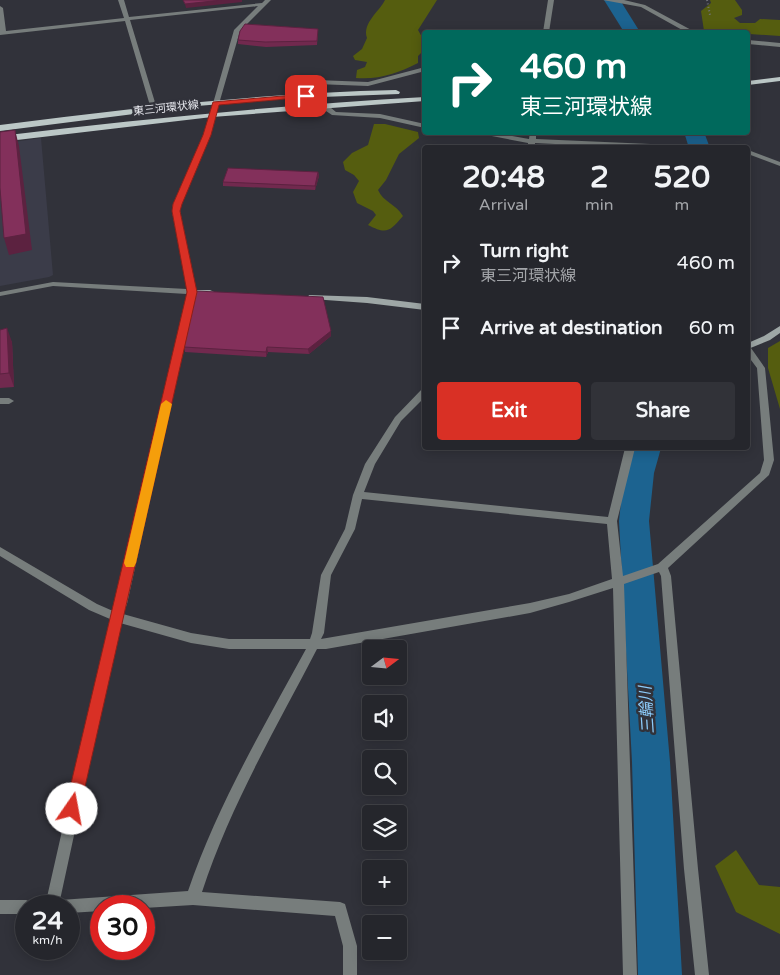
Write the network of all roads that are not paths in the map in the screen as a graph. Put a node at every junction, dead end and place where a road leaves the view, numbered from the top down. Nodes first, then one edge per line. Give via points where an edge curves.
1 (120, 0) edge
2 (551, 0) edge
3 (606, 0) edge
4 (626, 1) edge
5 (266, 2) edge
6 (0, 8) edge
7 (126, 19) junction
8 (546, 30) edge
9 (687, 30) edge
10 (1, 32) edge
11 (750, 42) edge
12 (780, 45) edge
13 (422, 70) edge
14 (780, 79) edge
15 (750, 85) edge
16 (750, 85) edge
17 (780, 85) edge
18 (422, 92) edge
19 (306, 96) junction
20 (422, 99) edge
21 (216, 104) junction
22 (325, 104) junction
23 (154, 109) junction
24 (212, 114) junction
25 (422, 125) edge
26 (0, 128) edge
27 (488, 135) edge
28 (0, 139) edge
29 (531, 144) edge
30 (582, 145) edge
31 (750, 153) edge
32 (780, 164) edge
33 (192, 292) junction
34 (222, 293) edge
35 (0, 294) edge
36 (301, 296) edge
37 (422, 307) edge
38 (780, 328) edge
39 (750, 347) edge
40 (750, 351) edge
41 (422, 394) edge
42 (630, 450) edge
43 (358, 495) junction
44 (612, 521) junction
45 (0, 551) edge
46 (659, 569) junction
47 (620, 580) junction
48 (116, 617) junction
49 (314, 644) junction
50 (54, 895) edge
51 (193, 898) junction
52 (80, 905) edge
53 (0, 907) edge
54 (15, 907) edge
55 (350, 975) edge
56 (630, 975) edge
57 (702, 975) edge

1 - 7 street
2 - 8 street
3 - 4 street
4 - 9 street via 649,8
5 - 7 street
5 - 21 street via 237,30
6 - 10 street
7 - 10 street
7 - 23 street
11 - 12 street
13 - 19 street via 368,84 316,82 305,89
14 - 15 main road
16 - 17 main road
18 - 19 main road, 東三河環状線
19 - 21 main road, 東三河環状線
20 - 22 main road, 東三河環状線
21 - 23 main road, 東三河環状線
21 - 24 street
22 - 24 main road, 東三河環状線
22 - 25 street via 334,114 380,116
23 - 26 main road, 東三河環状線
24 - 28 main road, 東三河環状線
24 - 33 street via 207,135 176,211
27 - 29 street
29 - 30 street
31 - 32 street
33 - 34 street
33 - 35 street via 53,284
33 - 48 street
36 - 37 street
38 - 39 street
40 - 46 street via 761,368 768,460 764,475
41 - 43 street via 398,419 370,464
42 - 44 street
43 - 44 street
43 - 49 street via 350,529 326,575
44 - 47 street
45 - 48 street
46 - 47 street
46 - 57 street via 666,576
47 - 49 street via 530,608
47 - 56 street
48 - 49 street via 191,638 229,644
48 - 50 street
49 - 51 street via 231,801
51 - 52 street
51 - 55 street via 340,909 350,946
53 - 54 street

